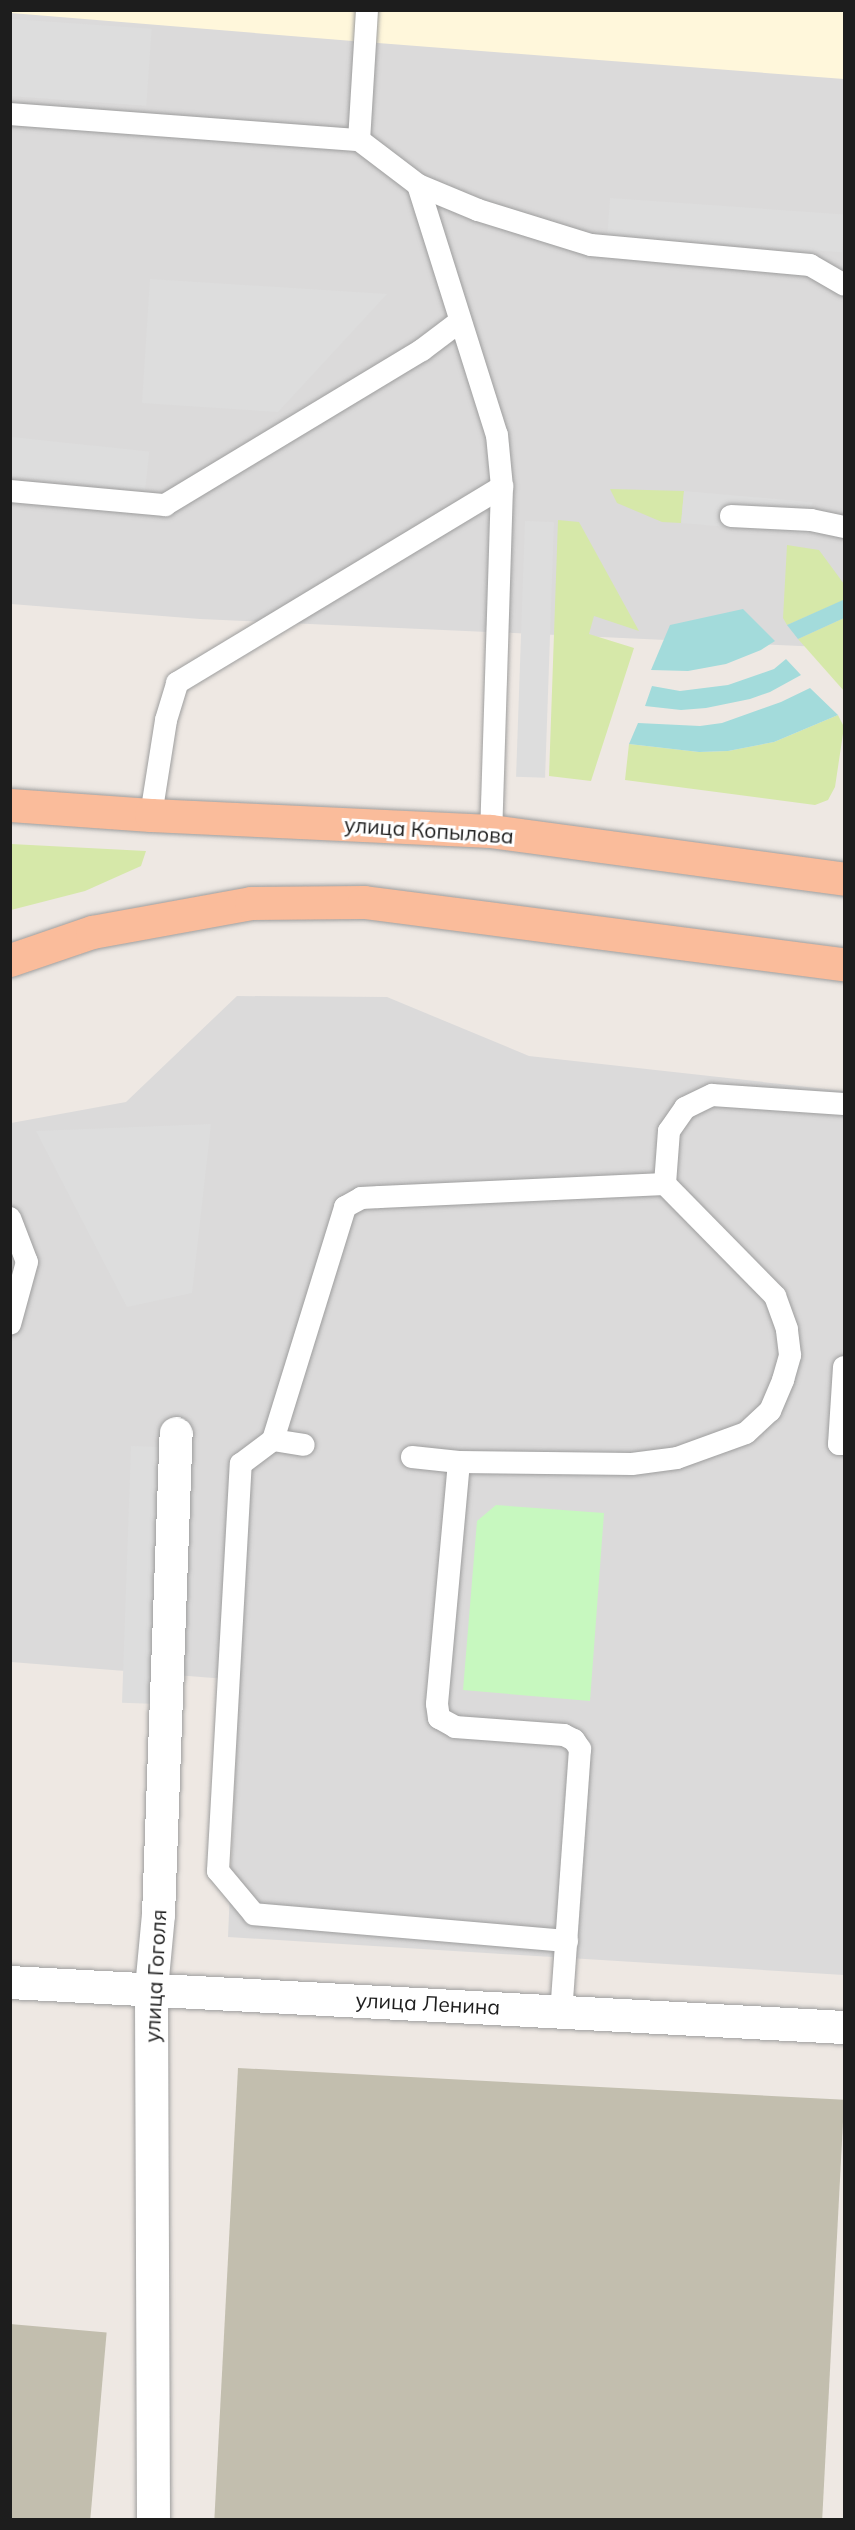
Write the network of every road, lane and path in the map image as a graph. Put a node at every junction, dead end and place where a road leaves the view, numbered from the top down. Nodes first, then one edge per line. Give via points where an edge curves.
1 (368, 10) edge
2 (10, 114) edge
3 (359, 140) junction
4 (418, 186) junction
5 (844, 285) edge
6 (459, 322) junction
7 (502, 487) junction
8 (10, 491) edge
9 (731, 516) dead end
10 (844, 527) edge
11 (10, 805) edge
12 (151, 815) junction
13 (490, 831) junction
14 (843, 874) edge
15 (10, 960) edge
16 (844, 964) edge
17 (844, 1104) edge
18 (665, 1184) junction
19 (10, 1218) edge
20 (10, 1324) edge
21 (844, 1367) edge
22 (176, 1433) dead end
23 (273, 1440) junction
24 (844, 1444) edge
25 (304, 1445) dead end
26 (412, 1458) dead end
27 (459, 1462) junction
28 (567, 1941) junction
29 (10, 1982) edge
30 (151, 1988) junction
31 (561, 2011) junction
32 (844, 2027) edge
33 (153, 2520) edge

1 - 3 lane
2 - 3 lane
3 - 4 lane
4 - 5 lane via 478,210 591,245 810,265
4 - 6 lane
6 - 7 lane via 497,435
6 - 8 lane via 422,350 165,505
7 - 12 lane via 177,683 165,720
7 - 13 lane
9 - 10 lane via 812,520
11 - 12 main road, улица Копылова
12 - 13 main road, улица Копылова
13 - 14 main road, улица Копылова
15 - 16 main road via 92,932 251,903 364,902
17 - 18 lane via 712,1095 685,1108 669,1131
18 - 23 lane via 361,1198 345,1207
18 - 27 lane via 775,1296 787,1329 789,1355 770,1411 746,1433 677,1458 632,1464
19 - 20 lane via 27,1262
21 - 24 lane via 839,1444
22 - 30 street, улица Гоголя via 158,1914
23 - 25 lane
23 - 28 lane via 241,1464 219,1871 254,1914
26 - 27 lane
27 - 28 lane via 437,1704 439,1718 455,1727 564,1735 580,1749
28 - 31 lane
29 - 30 street, улица Ленина
30 - 31 street, улица Ленина
30 - 33 street, улица Гоголя
31 - 32 street, улица Ленина

